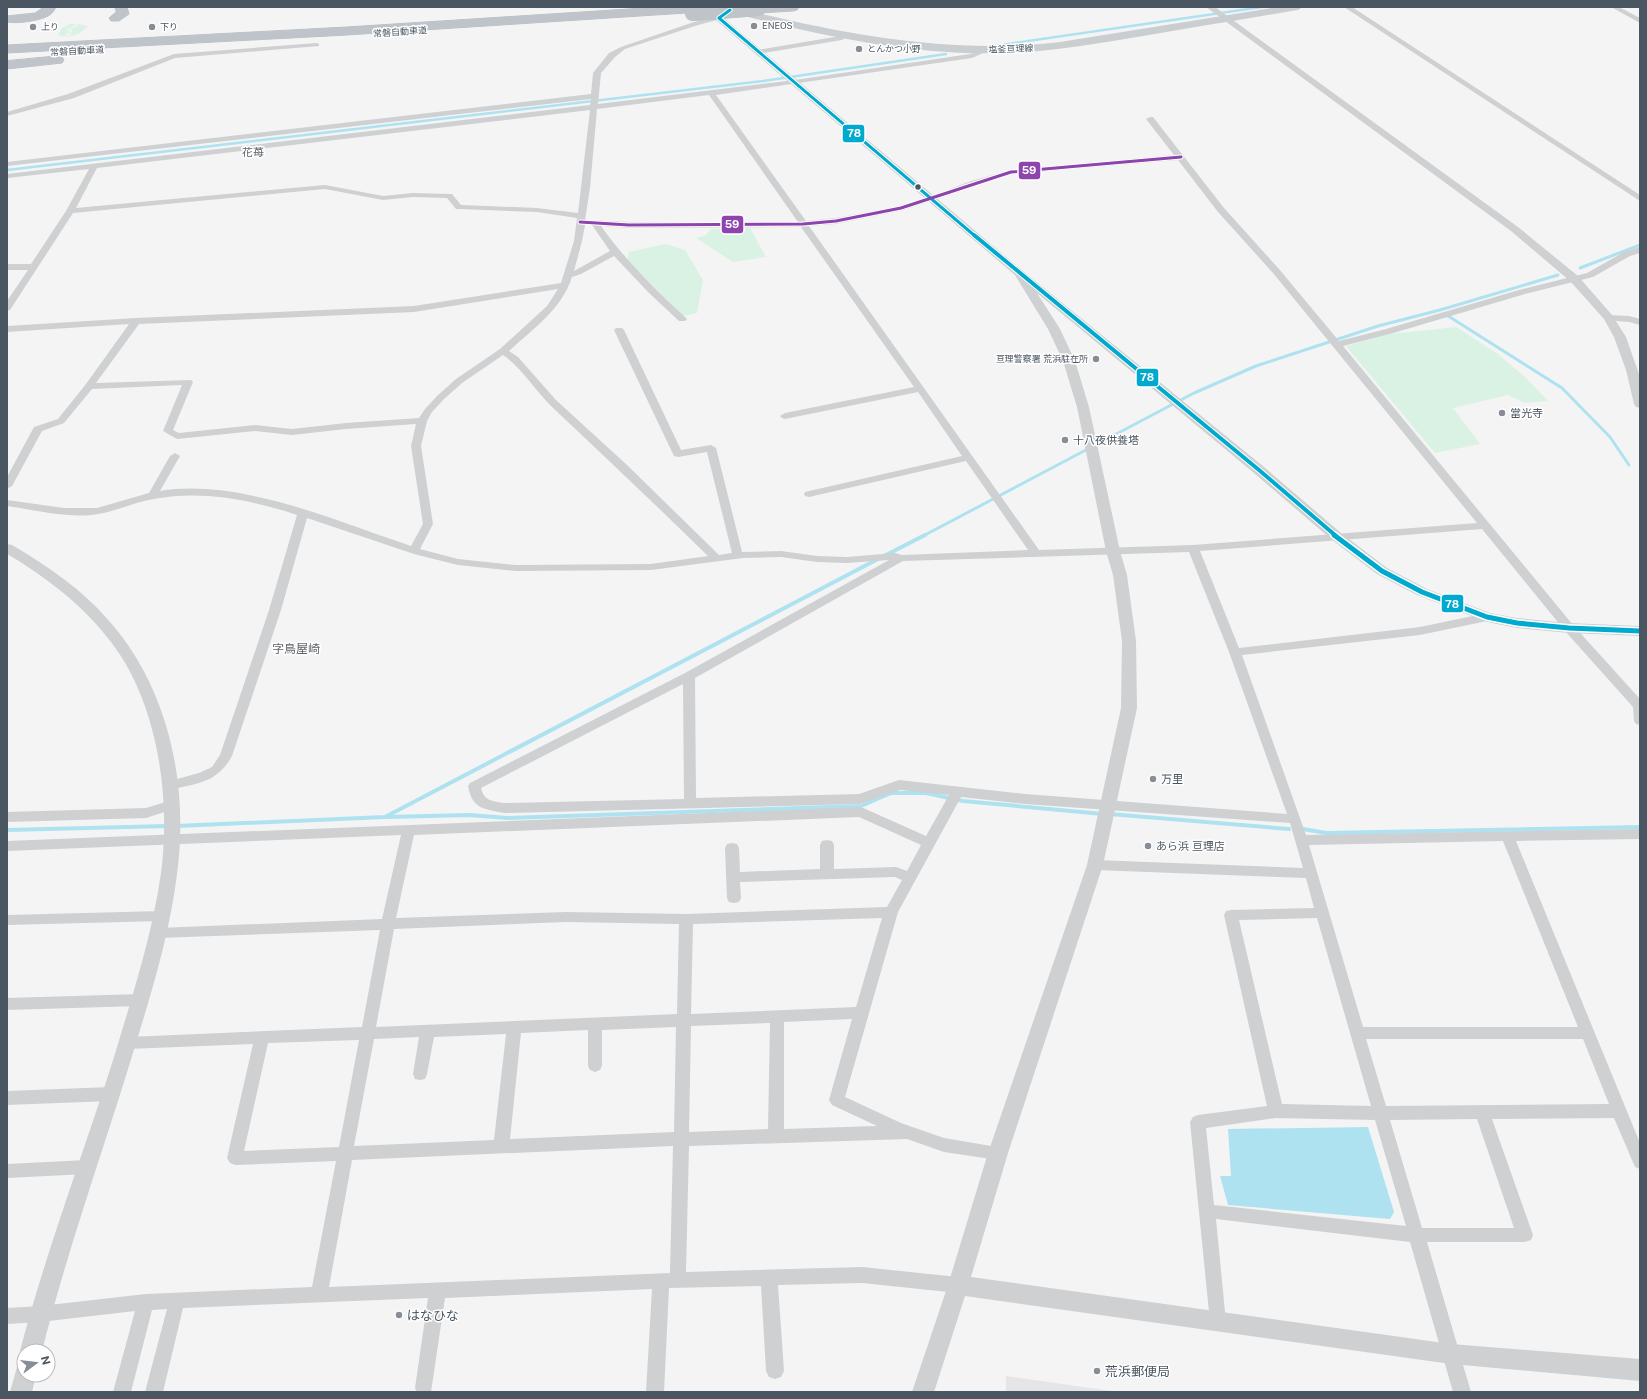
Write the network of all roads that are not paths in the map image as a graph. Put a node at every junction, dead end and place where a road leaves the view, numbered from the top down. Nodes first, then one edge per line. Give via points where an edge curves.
1 (126, 7) edge
2 (793, 7) edge
3 (1298, 7) edge
4 (1347, 7) edge
5 (1614, 7) edge
6 (1213, 9) edge
7 (52, 10) edge
8 (723, 10) edge
9 (692, 11) junction
10 (134, 17) dead end
11 (1225, 18) junction
12 (10, 19) dead end
13 (503, 21) junction
14 (1640, 21) edge
15 (217, 31) dead end
16 (846, 35) junction
17 (347, 36) junction
18 (69, 39) dead end
19 (7, 43) edge
20 (318, 45) dead end
21 (7, 49) edge
22 (986, 50) junction
23 (757, 52) junction
24 (7, 54) edge
25 (93, 57) dead end
26 (70, 59) dead end
27 (7, 65) edge
28 (790, 79) junction
29 (711, 93) junction
30 (594, 96) junction
31 (594, 106) junction
32 (7, 114) edge
33 (1150, 119) dead end
34 (1181, 157) junction
35 (7, 164) edge
36 (94, 166) junction
37 (7, 176) edge
38 (932, 199) junction
39 (1640, 199) edge
40 (70, 211) junction
41 (581, 219) junction
42 (595, 223) junction
43 (803, 224) junction
44 (1640, 250) edge
45 (615, 252) junction
46 (7, 267) edge
47 (35, 267) junction
48 (1020, 274) junction
49 (568, 275) junction
50 (1574, 279) junction
51 (566, 285) junction
52 (7, 308) edge
53 (1609, 318) junction
54 (682, 319) dead end
55 (136, 322) junction
56 (1640, 322) edge
57 (7, 329) edge
58 (619, 330) dead end
59 (1334, 342) junction
60 (503, 351) junction
61 (89, 386) junction
62 (920, 389) junction
63 (1640, 404) edge
64 (785, 416) dead end
65 (422, 421) junction
66 (175, 456) dead end
67 (968, 458) junction
68 (7, 486) edge
69 (809, 494) dead end
70 (152, 495) junction
71 (7, 503) edge
72 (303, 514) junction
73 (1485, 526) junction
74 (1336, 536) junction
75 (7, 548) edge
76 (1193, 548) junction
77 (1113, 551) junction
78 (414, 552) junction
79 (1036, 553) junction
80 (738, 556) junction
81 (898, 557) junction
82 (716, 558) junction
83 (1487, 617) junction
84 (1569, 628) junction
85 (1640, 632) edge
86 (1235, 652) junction
87 (689, 676) junction
88 (1640, 721) edge
89 (170, 786) junction
90 (954, 797) junction
91 (690, 803) junction
92 (172, 810) junction
93 (1108, 812) junction
94 (7, 817) edge
95 (1295, 819) junction
96 (409, 830) junction
97 (1640, 834) edge
98 (172, 836) junction
99 (1508, 837) junction
100 (1301, 840) junction
101 (929, 842) junction
102 (827, 845) dead end
103 (7, 846) edge
104 (732, 848) dead end
105 (1095, 865) junction
106 (1310, 873) junction
107 (827, 875) junction
108 (733, 877) junction
109 (910, 878) junction
110 (734, 898) dead end
111 (891, 912) junction
112 (1322, 913) junction
113 (162, 916) junction
114 (686, 919) junction
115 (7, 920) edge
116 (388, 924) junction
117 (158, 933) junction
118 (140, 1000) junction
119 (7, 1004) edge
120 (861, 1013) junction
121 (777, 1017) junction
122 (684, 1021) junction
123 (596, 1025) junction
124 (514, 1028) junction
125 (427, 1032) junction
126 (1357, 1033) junction
127 (1588, 1033) junction
128 (368, 1034) junction
129 (262, 1038) junction
130 (128, 1044) junction
131 (595, 1066) dead end
132 (420, 1074) dead end
133 (112, 1094) junction
134 (7, 1098) edge
135 (1276, 1111) junction
136 (1620, 1111) junction
137 (1482, 1112) junction
138 (1381, 1113) junction
139 (907, 1132) junction
140 (776, 1136) junction
141 (680, 1139) junction
142 (501, 1147) junction
143 (998, 1153) junction
144 (345, 1155) junction
145 (1640, 1162) edge
146 (87, 1167) junction
147 (7, 1171) edge
148 (1207, 1211) junction
149 (1416, 1235) junction
150 (769, 1278) junction
151 (678, 1280) junction
152 (661, 1281) junction
153 (958, 1285) junction
154 (438, 1289) junction
155 (319, 1295) junction
156 (177, 1301) junction
157 (146, 1302) junction
158 (40, 1314) junction
159 (7, 1316) edge
160 (1218, 1322) junction
161 (33, 1343) edge
162 (1451, 1354) junction
163 (1640, 1370) edge
164 (775, 1371) dead end
165 (424, 1388) dead end
166 (122, 1392) edge
167 (154, 1392) edge
168 (655, 1392) edge
169 (923, 1392) edge
170 (1462, 1392) edge

1 - 10 highway via 128,15
2 - 9 highway, 常磐自動車道, bridge
3 - 11 main road, 塩釜亘理線
4 - 39 street
5 - 14 street
6 - 11 street
7 - 12 highway via 42,15
8 - 9 highway, 常磐自動車道
8 - 16 main road, 塩釜亘理線
8 - 23 street
8 - 30 street via 696,23 623,48 612,55 598,73
9 - 13 highway, 常磐自動車道
9 - 17 highway, 常磐自動車道
11 - 22 main road, 塩釜亘理線 via 1057,46
11 - 50 street via 1539,248
13 - 15 highway
13 - 21 highway, 常磐自動車道
16 - 22 main road, 塩釜亘理線 via 930,47
16 - 23 street via 842,38
17 - 24 highway, 常磐自動車道
17 - 25 highway
18 - 19 highway
20 - 32 street via 174,56 71,96
22 - 28 street via 972,56
23 - 28 street
26 - 27 highway
28 - 29 street
28 - 38 street
29 - 31 street
29 - 43 street
30 - 31 street
30 - 35 street
31 - 36 street
31 - 41 street
33 - 34 street
34 - 38 street via 1011,172
34 - 59 street via 1221,210 1276,271
36 - 37 street
36 - 40 street
38 - 43 street via 836,222
38 - 48 street
40 - 41 street via 325,187 382,198 413,194 449,196 460,207 537,210
40 - 47 street
41 - 42 street
41 - 49 street via 578,241
42 - 43 street
42 - 45 street
43 - 62 street
44 - 50 street
45 - 49 street
45 - 54 street
46 - 47 street
47 - 52 street
48 - 74 street
48 - 77 street via 1054,329 1069,361 1083,407
49 - 51 street
50 - 53 street
50 - 59 street via 1445,316
51 - 55 street via 414,309
51 - 60 street via 551,308
53 - 56 street
53 - 63 street via 1631,361
55 - 57 street
55 - 61 street
58 - 80 street via 678,454 710,448
59 - 73 street
60 - 65 street via 459,381 432,407
60 - 82 street via 516,359 553,402 623,466
61 - 65 street via 188,382 168,431 177,436 255,428 292,432
61 - 68 street via 60,421 38,429
62 - 64 street
62 - 67 street
65 - 78 street via 416,446 428,524
66 - 70 street
67 - 69 street
67 - 79 street
70 - 71 street via 97,511 64,511
70 - 72 street via 186,492 229,495 275,504
72 - 78 street
72 - 89 street via 275,610 226,756 216,770 202,778
73 - 74 street
73 - 84 street
74 - 76 street
74 - 83 street via 1382,570 1422,592
75 - 89 street via 60,582 82,601 106,626 129,657 150,699 165,752
76 - 77 street
76 - 86 street
77 - 79 street
77 - 93 street via 1120,575 1129,641 1129,708
78 - 82 street via 458,562 516,568 651,567
79 - 81 street
80 - 81 street via 781,554 817,560
80 - 82 street
81 - 87 street
83 - 84 street
83 - 86 street via 1420,631
84 - 85 street
84 - 88 street via 1639,706
86 - 95 street
87 - 91 street
87 - 91 street via 474,786 475,797 482,803 504,808
89 - 92 street
90 - 91 street via 923,787 899,785 860,798
90 - 93 street via 1025,800
90 - 101 street
92 - 94 street
92 - 98 street
93 - 95 street
93 - 105 street
95 - 100 street
96 - 98 street
96 - 101 street via 861,812
96 - 116 street
97 - 99 street
98 - 103 street
98 - 113 street
99 - 100 street
99 - 127 street
100 - 106 street
101 - 109 street
102 - 107 street
104 - 108 street
105 - 106 street
105 - 143 street
106 - 112 street
107 - 108 street
107 - 109 street via 896,872
108 - 110 street
109 - 111 street
111 - 114 street
111 - 120 street
112 - 126 street
112 - 135 street via 1230,915
113 - 115 street
113 - 117 street
114 - 116 street via 566,917
114 - 122 street
116 - 117 street
116 - 128 street
117 - 118 street
118 - 119 street
118 - 130 street
120 - 121 street
120 - 139 street via 837,1100
121 - 122 street
121 - 140 street
122 - 123 street
122 - 141 street
123 - 124 street
123 - 131 street
124 - 125 street
124 - 142 street
125 - 128 street
125 - 132 street
126 - 127 street
126 - 138 street
127 - 136 street
128 - 129 street
128 - 144 street
129 - 130 street
129 - 144 street via 235,1158
130 - 133 street
133 - 134 street
133 - 146 street
135 - 138 street
135 - 148 street via 1198,1122
136 - 137 street
136 - 145 street
137 - 138 street
137 - 149 street via 1525,1235
138 - 149 street
139 - 140 street
139 - 143 street via 944,1145
140 - 141 street
141 - 142 street
141 - 151 street
142 - 144 street
143 - 153 street
144 - 155 street
146 - 147 street
146 - 158 street
148 - 149 street
148 - 160 street
149 - 162 street
150 - 151 street
150 - 153 street via 862,1275
150 - 164 street
151 - 152 street
152 - 154 street
152 - 168 street
153 - 160 street
153 - 169 street
154 - 155 street
154 - 165 street
155 - 156 street
156 - 157 street
156 - 167 street
157 - 158 street
157 - 166 street
158 - 159 street
158 - 161 street
160 - 162 street
162 - 163 street
162 - 170 street

